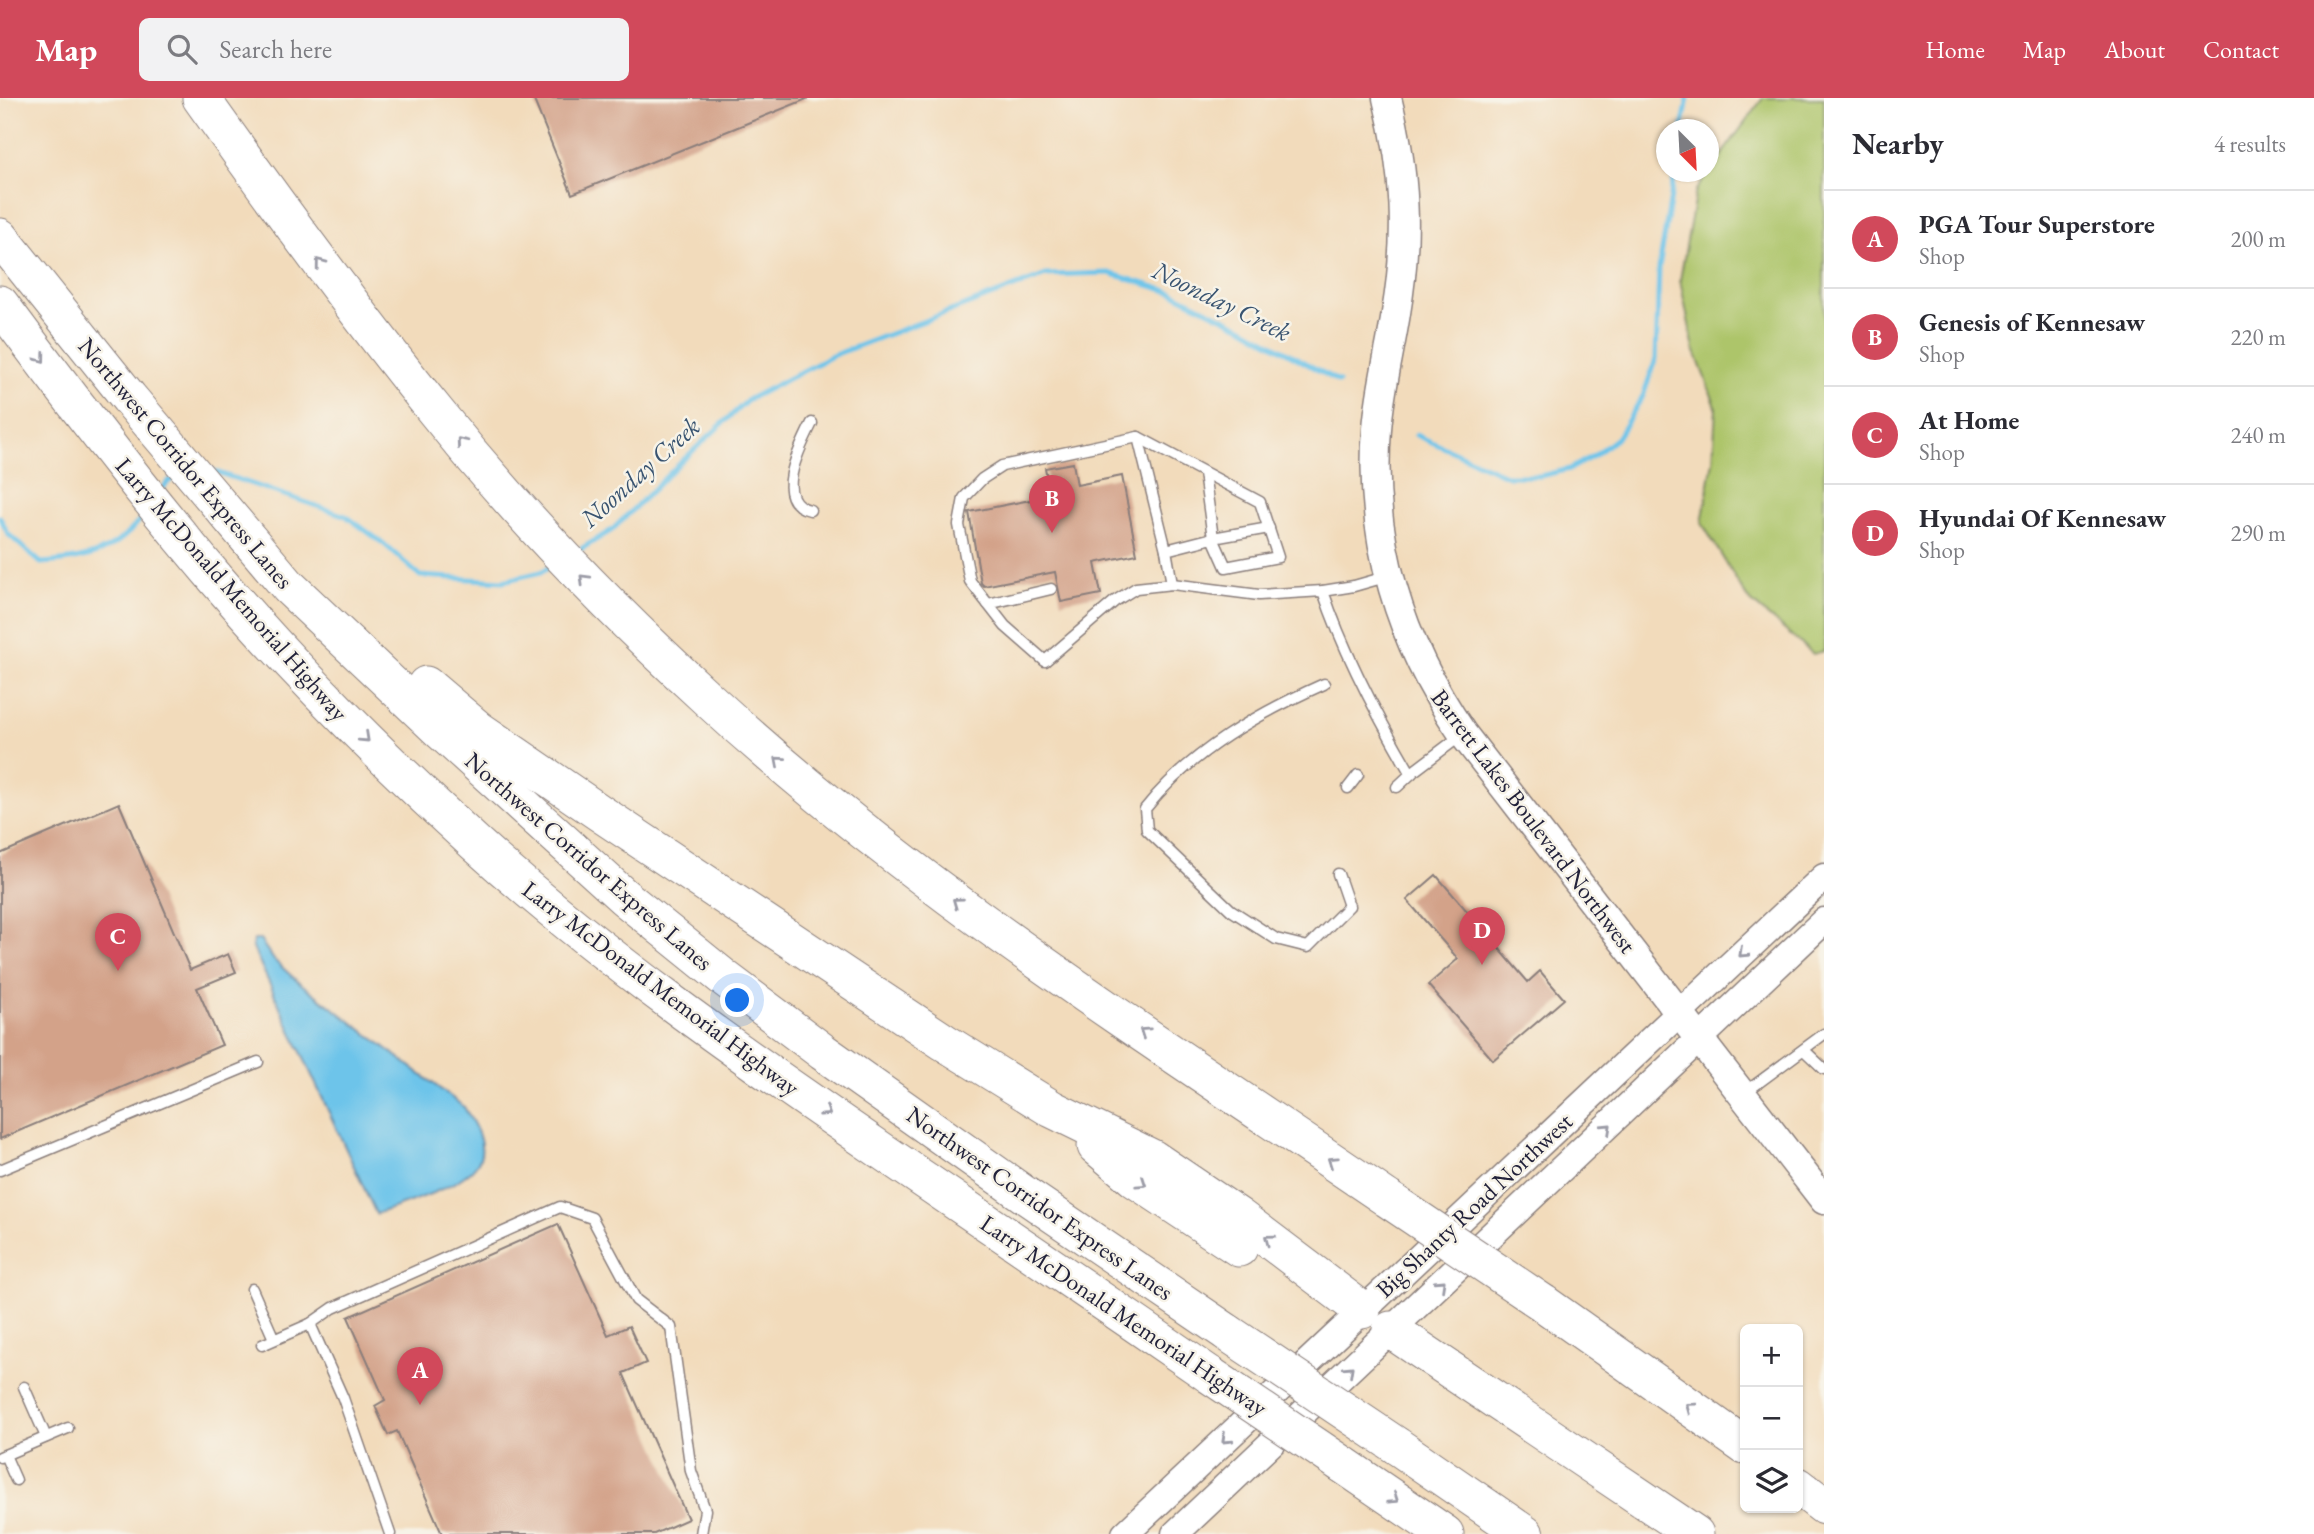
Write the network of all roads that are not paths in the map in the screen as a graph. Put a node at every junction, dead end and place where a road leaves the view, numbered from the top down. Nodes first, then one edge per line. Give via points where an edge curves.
1 (201, 98) edge
2 (1387, 98) edge
3 (0, 237) edge
4 (0, 304) edge
5 (812, 423) dead end
6 (1138, 437) junction
7 (1204, 473) junction
8 (810, 509) dead end
9 (1269, 528) junction
10 (1213, 538) junction
11 (1166, 551) junction
12 (1389, 576) junction
13 (1172, 584) junction
14 (297, 585) junction
15 (1051, 589) dead end
16 (1323, 590) junction
17 (988, 604) junction
18 (1324, 684) dead end
19 (1463, 734) junction
20 (1411, 774) junction
21 (1358, 775) dead end
22 (1397, 787) dead end
23 (1348, 788) dead end
24 (1338, 874) dead end
25 (1824, 877) edge
26 (1816, 929) edge
27 (1680, 1012) junction
28 (1824, 1034) edge
29 (1701, 1039) junction
30 (1804, 1049) junction
31 (258, 1062) dead end
32 (1824, 1069) edge
33 (1743, 1094) junction
34 (0, 1170) edge
35 (1824, 1200) edge
36 (252, 1289) dead end
37 (310, 1324) junction
38 (1369, 1327) junction
39 (274, 1339) junction
40 (261, 1345) dead end
41 (24, 1387) dead end
42 (68, 1428) dead end
43 (46, 1437) junction
44 (1740, 1443) edge
45 (3, 1456) edge
46 (16, 1480) dead end
47 (1803, 1490) edge
48 (1824, 1506) edge
49 (390, 1534) edge
50 (701, 1534) edge
51 (1125, 1534) edge
52 (1175, 1534) edge
53 (1445, 1534) edge
54 (1525, 1534) edge
55 (1656, 1534) edge
56 (1695, 1534) edge

44 -> 1 highway, bridge via 1543,1303 988,925 844,816 741,728 632,627 505,494 378,339
2 - 12 main road, Barrett Lakes Boulevard Northwest via 1402,173 1405,226 1376,460
3 - 14 highway, Northwest Corridor Express Lanes via 129,398
4 -> 53 highway, Larry McDonald Memorial Highway, bridge via 98,434 218,580 344,718 458,827 626,967 797,1092
5 - 8 lane via 789,484 794,502
6 - 7 lane
6 - 11 lane
6 - 17 lane via 1002,466 964,498 959,525 970,581
7 - 9 lane via 1259,502
7 - 10 lane
9 - 10 lane
9 - 10 lane via 1278,558 1226,567
10 - 11 lane
11 - 13 lane
12 - 16 lane
12 - 19 main road, Barrett Lakes Boulevard Northwest via 1418,659
13 - 16 lane via 1259,595
13 - 17 lane via 1136,588 1045,661 1005,626
14 - 38 highway via 479,730 944,1042 1052,1109 1135,1179
14 - 54 highway, Northwest Corridor Express Lanes, bridge via 442,732 604,878 723,977 1014,1187
15 - 17 lane
16 - 20 lane via 1334,624
18 - 24 lane via 1282,702 1223,737 1145,808 1147,830 1231,910 1276,939 1308,947 1349,906
19 - 20 lane
19 - 27 main road, Barrett Lakes Boulevard Northwest
20 - 22 lane
21 - 23 lane
25 -> 27 street, Big Shanty Road Northwest
26 - 29 street, Big Shanty Road Northwest
27 - 29 main road, Barrett Lakes Boulevard Northwest
27 - 38 street, Big Shanty Road Northwest
28 - 30 lane
29 - 33 main road, Barrett Lakes Boulevard Northwest
38 -> 29 street, Big Shanty Road Northwest
30 - 32 lane
30 - 33 lane
31 - 34 lane
33 - 35 main road, Barrett Lakes Boulevard Northwest
36 - 39 lane
37 - 39 lane
37 - 49 lane via 343,1398
37 - 50 lane via 333,1308 560,1207 592,1218 636,1300 671,1326 691,1471 705,1510
38 -> 51 street, Big Shanty Road Northwest
52 -> 38 street, Big Shanty Road Northwest
38 - 55 highway via 1573,1481
38 - 56 highway
39 - 40 lane
41 - 43 lane
42 - 43 lane
43 - 45 lane
45 - 46 lane
47 - 48 highway

